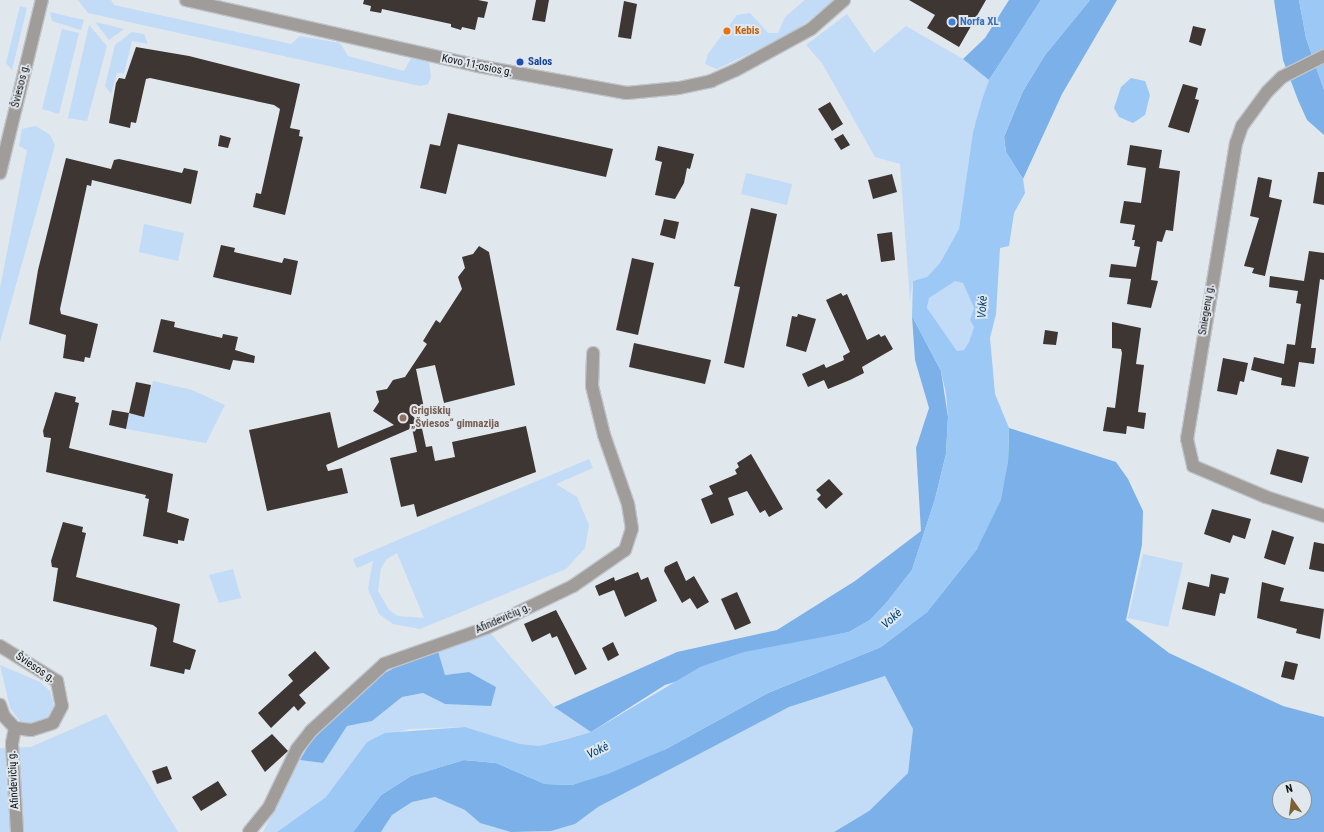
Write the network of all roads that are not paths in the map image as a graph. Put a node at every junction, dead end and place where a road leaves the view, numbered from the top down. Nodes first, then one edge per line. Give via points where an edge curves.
1 (42, 0) edge
2 (186, 0) edge
3 (844, 0) edge
4 (1324, 56) edge
5 (0, 173) edge
6 (592, 353) dead end
7 (1324, 516) edge
8 (0, 646) edge
9 (0, 705) edge
10 (15, 728) junction
11 (17, 832) edge
12 (249, 832) edge

1 - 5 street, Šviesos g.
2 - 3 street, Kovo 11-osios g. via 478,66 627,93 679,88 710,81 736,70 810,29
4 - 7 street, Sniegenų g. via 1282,77 1257,104 1242,126 1231,160 1187,439 1193,466 1266,497
6 - 12 street, Afindevičių g. via 592,386 604,435 628,504 632,529 625,550 598,571 553,596 486,628 400,656 379,668 310,731 297,749 269,807
8 - 10 street, Šviesos g. via 57,681 61,696 62,706 53,723 31,730
9 - 10 street via 4,716
10 - 11 street, Afindevičių g. via 12,744

